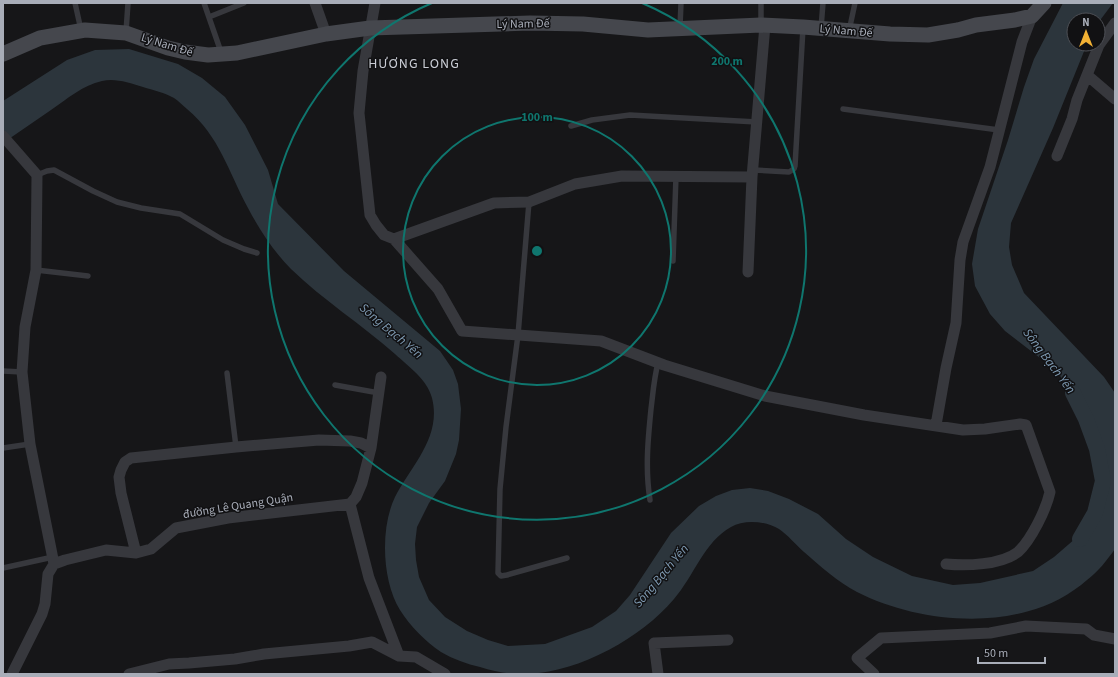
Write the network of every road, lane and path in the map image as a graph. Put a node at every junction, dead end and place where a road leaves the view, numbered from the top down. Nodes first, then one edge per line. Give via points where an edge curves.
1 (75, 3) edge
2 (128, 3) edge
3 (204, 3) edge
4 (244, 3) edge
5 (315, 3) edge
6 (375, 3) edge
7 (681, 3) edge
8 (761, 3) edge
9 (823, 3) edge
10 (855, 3) edge
11 (1044, 3) edge
12 (1032, 16) junction
13 (209, 17) junction
14 (1115, 23) edge
15 (763, 25) junction
16 (803, 27) junction
17 (370, 28) junction
18 (680, 29) junction
19 (821, 29) junction
20 (81, 31) junction
21 (849, 31) junction
22 (126, 32) junction
23 (326, 34) junction
24 (3, 54) edge
25 (222, 54) junction
26 (1087, 75) junction
27 (1115, 99) edge
28 (843, 109) dead end
29 (757, 122) junction
30 (571, 126) dead end
31 (999, 130) junction
32 (3, 136) edge
33 (1057, 156) dead end
34 (752, 173) junction
35 (37, 175) junction
36 (676, 176) junction
37 (529, 202) junction
38 (394, 239) junction
39 (257, 253) dead end
40 (673, 261) dead end
41 (36, 270) junction
42 (748, 272) dead end
43 (88, 276) dead end
44 (518, 335) junction
45 (658, 363) junction
46 (3, 371) edge
47 (22, 372) junction
48 (226, 373) dead end
49 (381, 377) dead end
50 (335, 385) dead end
51 (380, 393) junction
52 (936, 425) junction
53 (30, 444) junction
54 (236, 447) junction
55 (3, 448) edge
56 (371, 448) junction
57 (650, 500) dead end
58 (350, 504) junction
59 (136, 553) junction
60 (567, 558) dead end
61 (53, 561) junction
62 (946, 564) dead end
63 (3, 568) edge
64 (1115, 639) edge
65 (728, 640) dead end
66 (399, 656) junction
67 (12, 674) edge
68 (129, 674) edge
69 (445, 674) edge
70 (658, 674) edge
71 (874, 674) edge

1 - 20 lane
2 - 22 lane
3 - 13 lane
4 - 13 lane
5 - 23 street
6 - 17 street
7 - 18 lane
8 - 15 lane
9 - 19 lane
10 - 21 lane
11 - 12 street
12 - 21 street, Lý Nam Đế via 928,35
12 - 31 street via 1022,42
13 - 25 lane
14 - 26 street via 1099,45
15 - 16 street, Lý Nam Đế
15 - 18 street, Lý Nam Đế
15 - 29 street
16 - 19 street, Lý Nam Đế
16 - 34 lane via 794,169 789,172
17 - 18 street, Lý Nam Đế via 530,22 648,30
17 - 23 street, Lý Nam Đế
17 - 38 street via 359,113 366,179 372,218 384,235
19 - 21 street, Lý Nam Đế
20 - 22 street, Lý Nam Đế
20 - 24 street, Lý Nam Đế via 40,38
22 - 25 street, Lý Nam Đế via 185,52
23 - 25 street, Lý Nam Đế
26 - 27 street
26 - 33 street
28 - 31 lane
29 - 30 lane via 630,115 592,120
29 - 34 street
31 - 52 street via 984,186 963,242 956,323
32 - 35 street
34 - 36 street
34 - 42 street
35 - 39 lane via 54,170 118,202 180,214 223,240
35 - 41 street
36 - 37 street via 614,177 575,184
36 - 40 lane
37 - 38 street via 494,203
37 - 44 lane
38 - 44 street via 438,289 462,332
41 - 43 lane
41 - 47 street via 25,327
44 - 45 street via 601,341
44 - 60 lane via 500,489 498,573 501,576 507,575
45 - 52 street via 765,396 864,415
45 - 57 lane via 653,385 647,449
46 - 47 lane
47 - 53 street
48 - 54 lane
49 - 51 street
50 - 51 lane
51 - 56 street
52 - 62 street via 963,430 1026,425 1050,492 1035,529 1017,552 978,565
53 - 55 lane
53 - 61 street
54 - 56 street via 319,440 350,441
54 - 59 street via 131,458 125,462 119,477 120,486
56 - 58 street via 362,483
58 - 59 street, đường Lê Quang Quận via 228,518 176,528 151,549
58 - 66 street via 370,578
59 - 61 street, đường Lê Quang Quận via 106,550
61 - 63 lane
61 - 67 street via 48,574 42,614
64 - 71 street via 1094,635 1086,629 1026,626 990,633 881,638 856,658
65 - 70 street via 654,643
66 - 68 street via 372,642 197,663 169,664
66 - 69 street via 416,657

